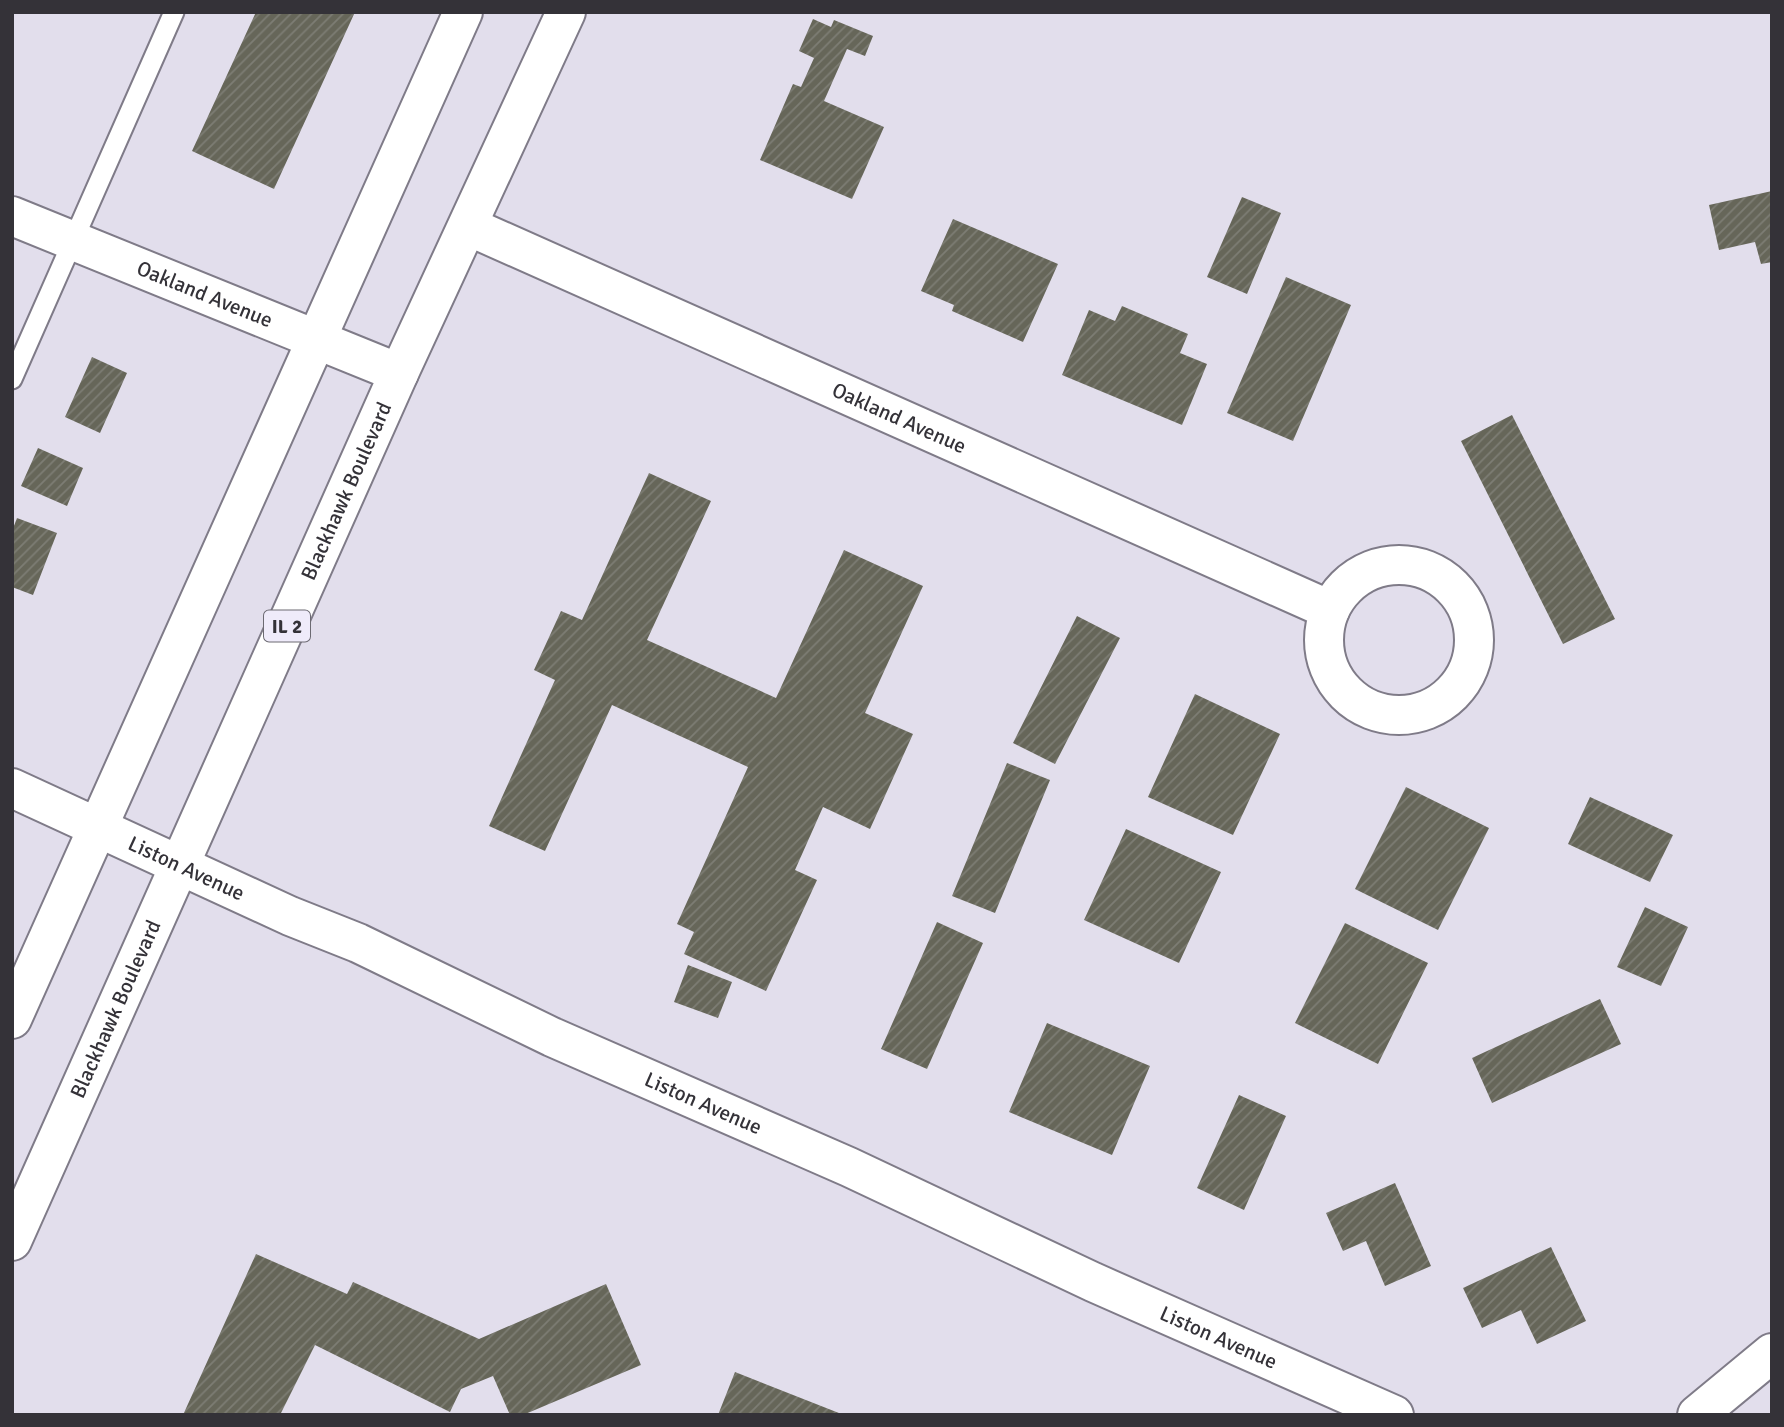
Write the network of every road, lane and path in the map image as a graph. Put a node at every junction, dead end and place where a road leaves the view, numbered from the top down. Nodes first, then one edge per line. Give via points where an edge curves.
1 (174, 12) edge
2 (463, 12) edge
3 (566, 12) edge
4 (12, 216) edge
5 (468, 226) junction
6 (73, 241) junction
7 (317, 340) junction
8 (399, 373) junction
9 (12, 379) edge
10 (1330, 610) dead end
11 (12, 788) edge
12 (98, 827) junction
13 (180, 866) junction
14 (12, 1019) edge
15 (12, 1241) edge
16 (1772, 1353) edge
17 (1323, 1401) edge
18 (1394, 1415) edge
19 (1697, 1415) edge

1 - 6 lane
2 - 7 street
3 - 5 street, Blackhawk Boulevard / IL 2
4 - 6 street, Oakland Avenue
5 - 8 street, Blackhawk Boulevard / IL 2
5 - 10 street, Oakland Avenue
6 - 7 street, Oakland Avenue
6 - 9 lane
7 - 8 street, Oakland Avenue
7 - 12 street
8 - 13 street, Blackhawk Boulevard / IL 2
11 - 12 street, Liston Avenue
12 - 13 street, Liston Avenue
12 - 14 street
13 - 15 street, Blackhawk Boulevard / IL 2
13 - 17 street, Liston Avenue via 849,1167 1093,1282
16 - 19 street
17 - 18 street, Liston Avenue

